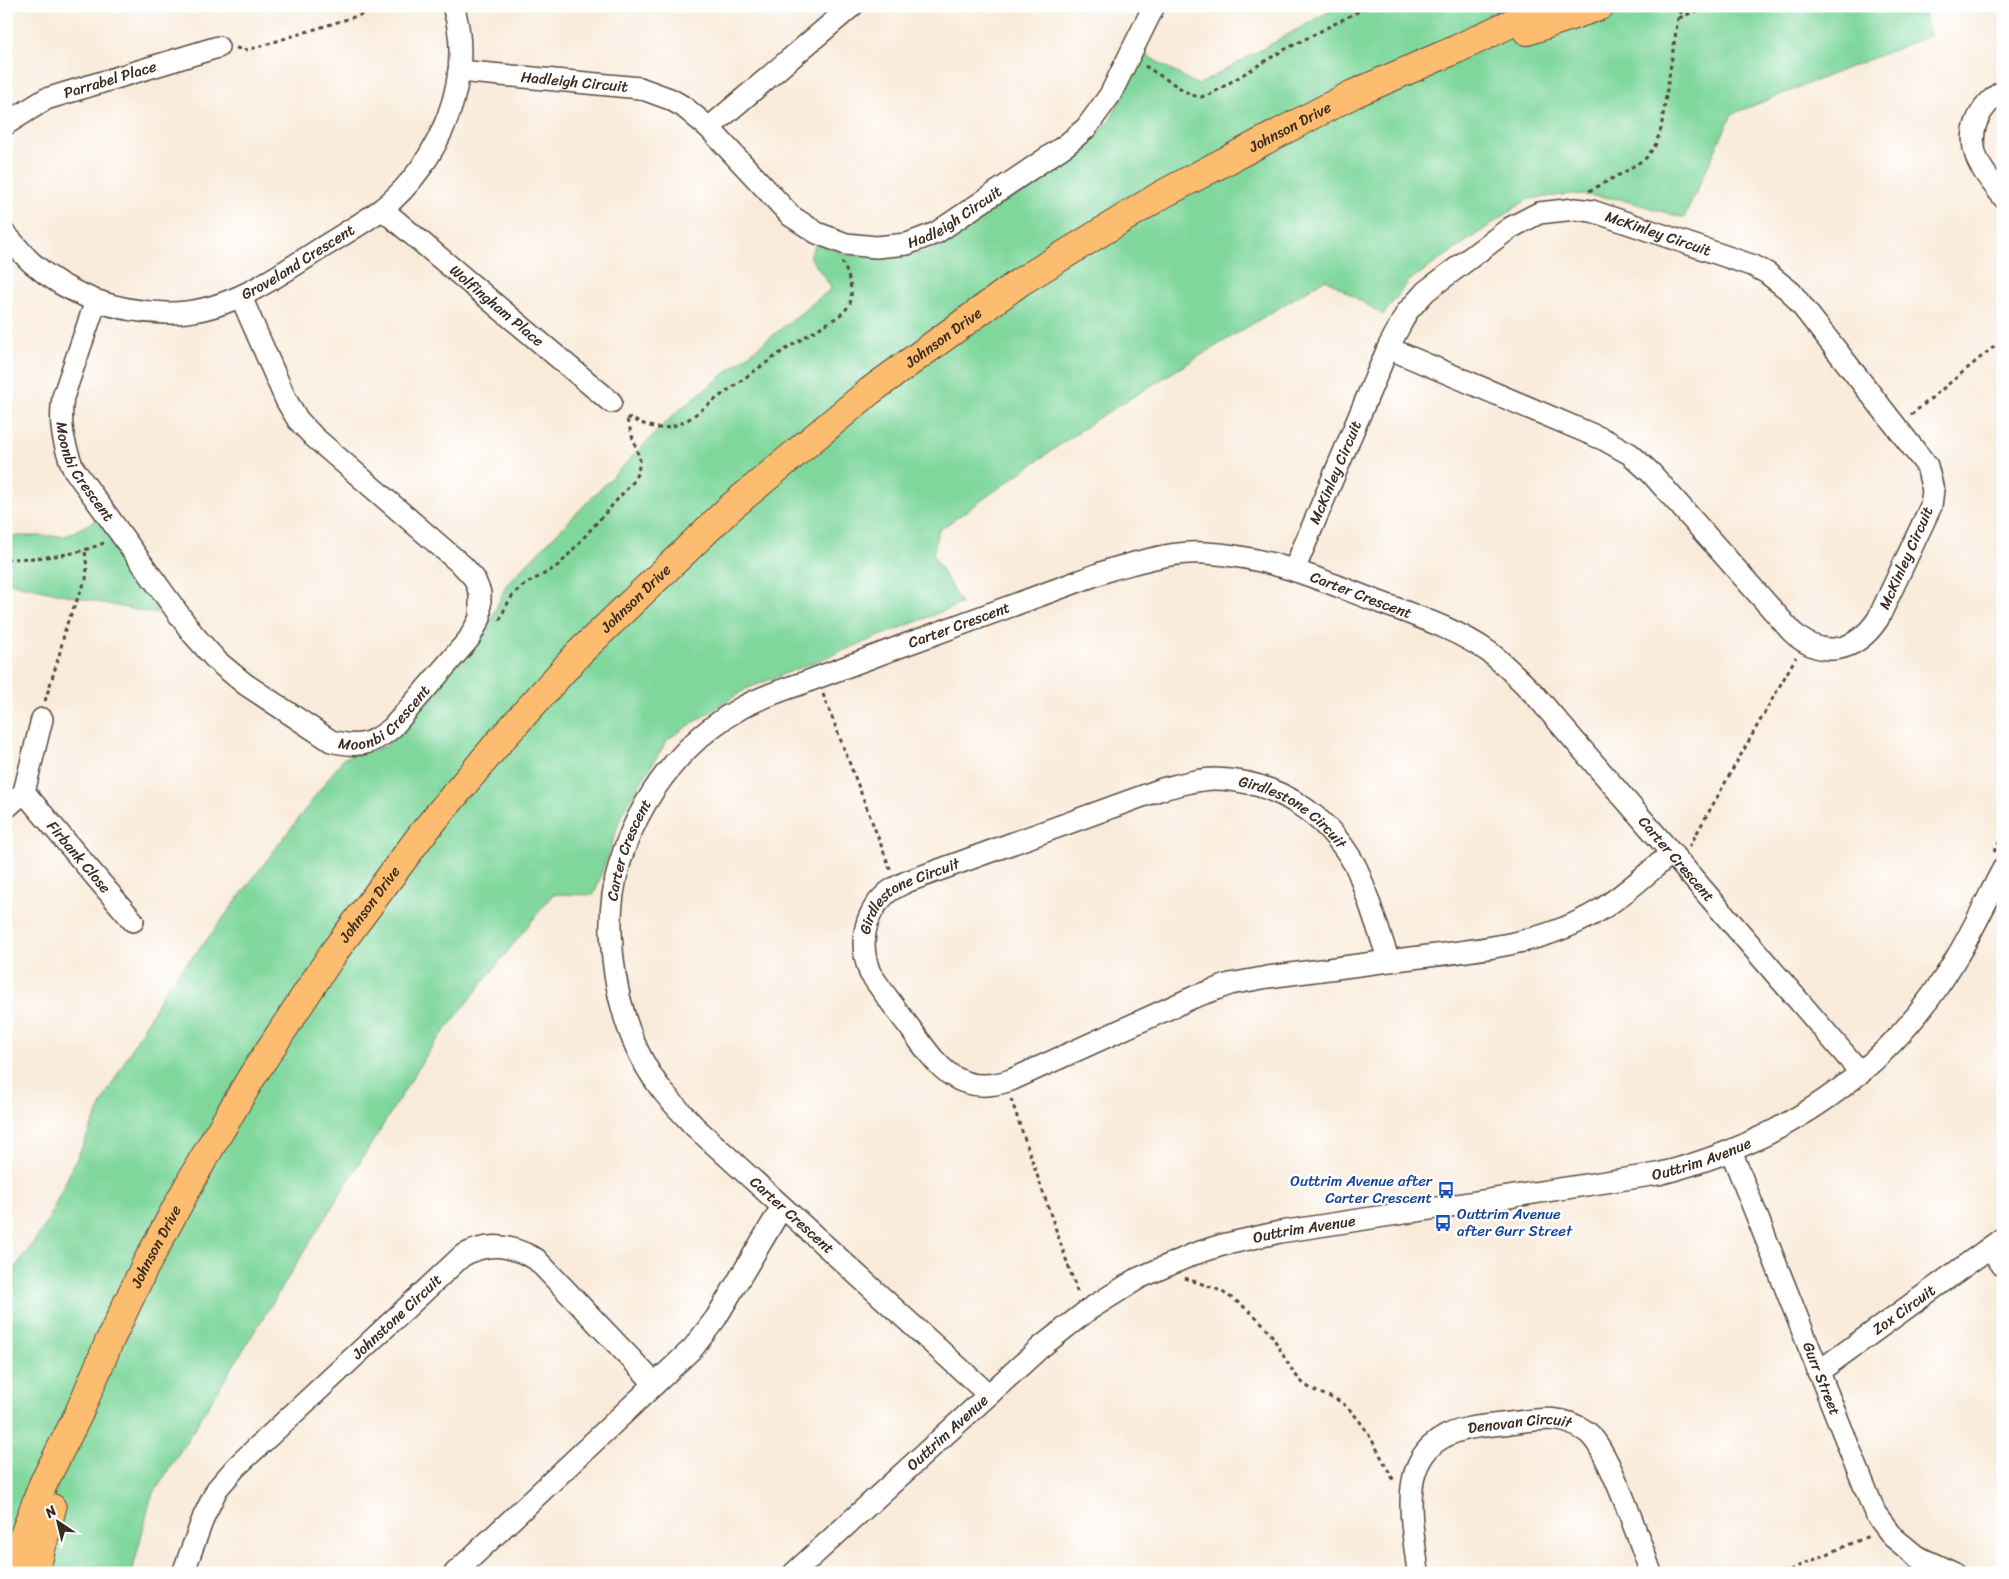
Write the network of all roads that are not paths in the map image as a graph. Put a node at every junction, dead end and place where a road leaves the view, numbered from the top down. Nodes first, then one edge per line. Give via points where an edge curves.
1 (454, 6) edge
2 (852, 6) edge
3 (1154, 6) edge
4 (1547, 6) edge
5 (1600, 6) edge
6 (218, 47) road end
7 (1457, 49) junction
8 (459, 71) junction
9 (2003, 91) edge
10 (6, 124) edge
11 (709, 128) junction
12 (2003, 197) edge
13 (382, 209) junction
14 (6, 235) edge
15 (241, 297) junction
16 (96, 301) junction
17 (1388, 348) junction
18 (611, 402) dead end
19 (1294, 570) junction
20 (42, 719) road end
21 (24, 792) junction
22 (6, 808) edge
23 (1676, 858) junction
24 (1998, 861) edge
25 (133, 921) dead end
26 (1389, 961) junction
27 (1861, 1073) junction
28 (1731, 1152) junction
29 (782, 1206) junction
30 (1996, 1243) edge
31 (2003, 1266) edge
32 (1818, 1372) junction
33 (656, 1384) junction
34 (988, 1395) junction
35 (78, 1415) junction
36 (10, 1573) edge
37 (35, 1573) edge
38 (183, 1573) edge
39 (455, 1573) edge
40 (794, 1573) edge
41 (1418, 1573) edge
42 (1652, 1573) edge
43 (1953, 1573) edge

1 - 8 street, Groveland Crescent
2 - 11 street
3 - 11 street, Hadleigh Circuit via 1110,95 1086,128 936,233 907,244 876,247 846,244 817,233 791,216
4 - 7 main road, Johnson Drive
5 - 7 main road, Johnson Drive via 1530,30
6 - 10 street, Parrabel Place via 46,99
7 - 35 main road, Johnson Drive via 1353,94 1164,194 1020,282 870,392 738,501 579,653 422,834 334,952 258,1066 144,1268
8 - 11 street, Hadleigh Circuit via 640,88 678,103
8 - 13 street, Groveland Crescent via 451,111 435,148 412,181
9 - 12 street via 1984,106 1976,121 1973,137 1978,162
13 - 15 street, Groveland Crescent
13 - 18 street, Wolfingham Place
14 - 16 street, Groveland Crescent via 31,262 62,285
15 - 16 street, Groveland Crescent via 206,308 169,313 132,311
15 - 16 street, Moonbi Crescent via 298,420 314,438 463,566 474,578 480,593 480,618 469,639 392,728 380,738 364,744 347,745 331,741 245,684 217,661 193,634 73,468 62,441 62,397
17 - 17 street, McKinley Circuit via 1605,440 1630,454 1651,473 1798,637 1813,646 1830,649 1854,644 1868,634 1931,506 1933,490 1927,466 1791,292 1754,266 1592,211 1575,209 1539,213 1510,228 1426,291 1406,312
17 - 19 street, McKinley Circuit
19 - 23 street, Carter Crescent via 1431,622 1470,641 1506,665
19 - 29 street, Carter Crescent via 1249,557 1203,553 1157,557 1112,569 760,698 702,736 669,769 633,828 618,872 611,918 614,974 622,1010 639,1053 664,1092 695,1127
20 - 21 street
21 - 22 street
21 - 25 street, Firbank Close
23 - 26 street, Girdlestone Circuit via 1598,911 1560,930 1518,943
23 - 27 street, Carter Crescent
24 - 27 street, Outtrim Avenue via 1955,961 1903,1032
26 - 26 street, Girdlestone Circuit via 1357,869 1326,825 1283,794 1250,783 1214,779 1162,789 906,882 887,893 872,910 864,930 870,973 932,1059 948,1074 979,1085 1005,1082 1230,984
27 - 28 street, Outtrim Avenue via 1799,1118
28 - 32 street, Gurr Street
28 - 34 street, Outtrim Avenue via 1658,1174 1280,1232 1194,1254 1139,1278 1088,1310
29 - 33 street via 716,1318 693,1348
29 - 34 street, Carter Crescent
30 - 31 street, Zox Circuit
30 - 32 street, Zox Circuit
32 - 43 street, Gurr Street via 1875,1513 1893,1537 1916,1556
33 - 38 street, Johnstone Circuit via 536,1259 516,1249 493,1246 472,1251 462,1256 236,1467 217,1489
33 - 39 street
34 - 40 street, Outtrim Avenue
35 - 36 main road, Johnson Drive via 43,1484
35 - 37 main road, Johnson Drive
41 - 42 street, Denovan Circuit via 1410,1501 1412,1479 1421,1459 1435,1442 1465,1429 1547,1418 1568,1422 1591,1436 1606,1459

